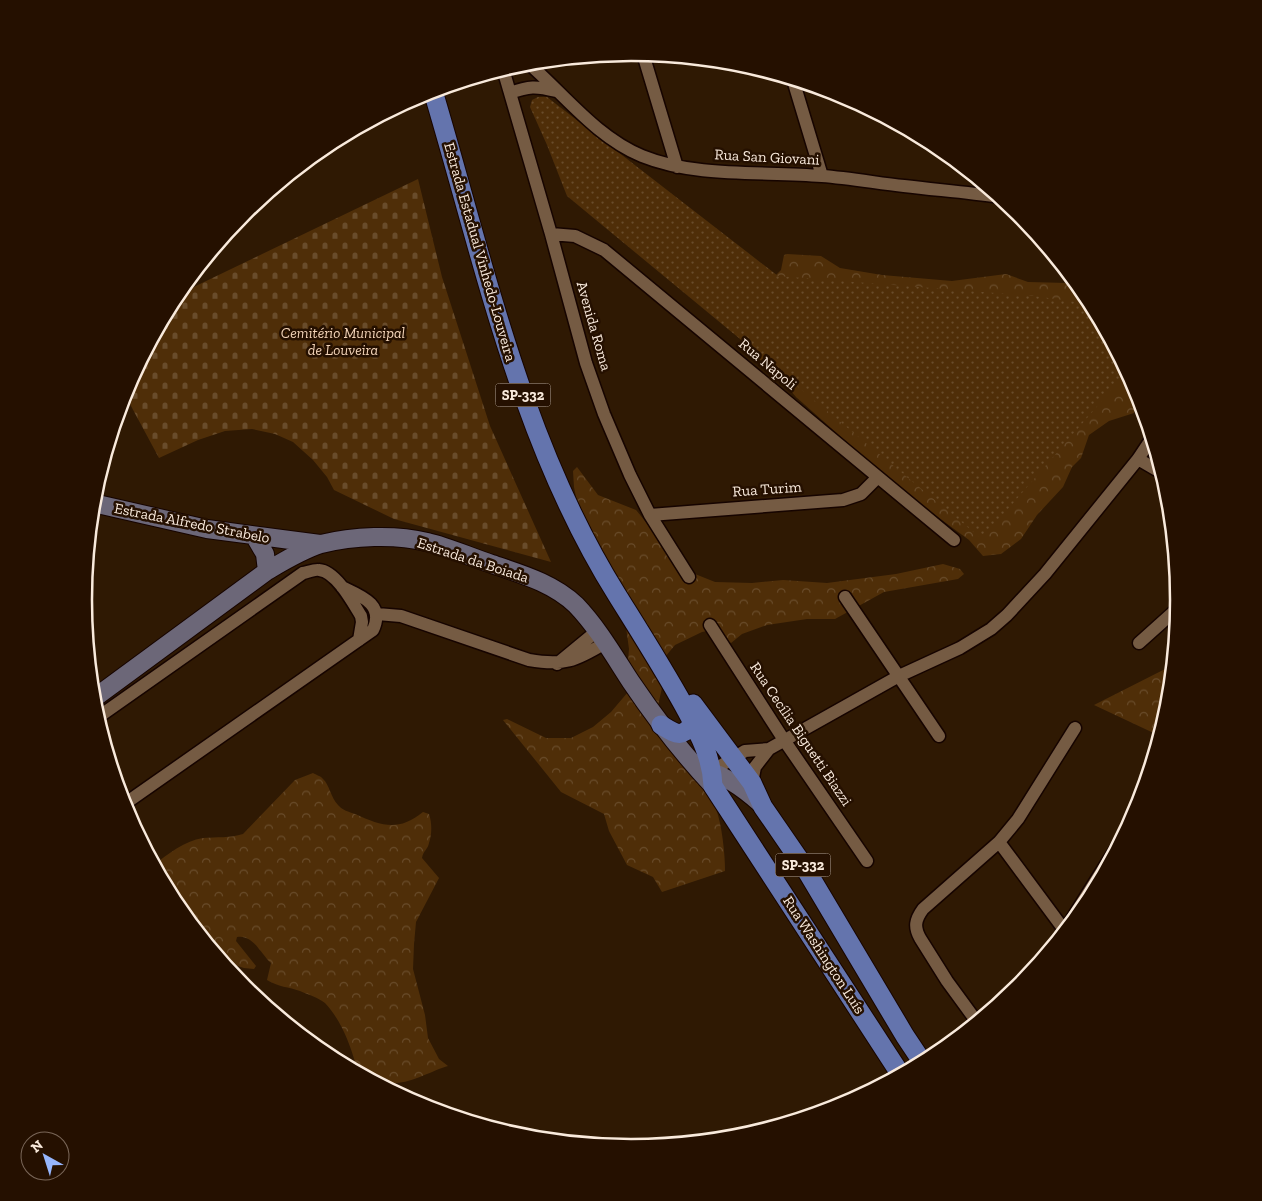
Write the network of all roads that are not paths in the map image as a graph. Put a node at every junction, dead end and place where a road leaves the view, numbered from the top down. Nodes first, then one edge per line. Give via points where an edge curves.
1 (645, 61) edge
2 (536, 70) edge
3 (505, 77) edge
4 (795, 87) edge
5 (557, 91) junction
6 (510, 93) junction
7 (435, 98) edge
8 (677, 166) junction
9 (822, 176) junction
10 (982, 191) edge
11 (551, 234) junction
12 (1147, 445) edge
13 (1138, 459) junction
14 (1154, 468) edge
15 (878, 477) junction
16 (100, 505) edge
17 (650, 515) junction
18 (255, 537) junction
19 (954, 540) dead end
20 (321, 544) junction
21 (267, 571) junction
22 (689, 577) dead end
23 (342, 587) junction
24 (845, 597) dead end
25 (377, 614) junction
26 (1170, 616) edge
27 (710, 625) dead end
28 (601, 637) junction
29 (359, 640) junction
30 (1139, 643) dead end
31 (899, 676) junction
32 (669, 677) junction
33 (100, 694) edge
34 (104, 713) edge
35 (694, 723) junction
36 (661, 725) junction
37 (1075, 728) dead end
38 (939, 736) dead end
39 (784, 740) junction
40 (769, 749) junction
41 (734, 758) junction
42 (713, 779) junction
43 (752, 783) junction
44 (130, 800) edge
45 (763, 806) junction
46 (786, 841) junction
47 (999, 842) junction
48 (761, 859) junction
49 (867, 861) dead end
50 (1062, 925) edge
51 (973, 1017) edge
52 (919, 1057) edge
53 (898, 1070) edge

1 - 8 street
2 - 5 street, Rua San Giovani
3 - 6 street, Avenida Roma
4 - 9 street
5 - 6 street via 535,86
5 - 8 street, Rua San Giovani via 625,147
6 - 11 street, Avenida Roma
7 - 32 main road, Estrada Estadual Vinhedo-Louveira / SP-332 via 502,330 537,431 595,557
8 - 9 street, Rua San Giovani
9 - 10 street, Rua San Giovani
11 - 15 street, Rua Napoli via 575,236 604,250
11 - 17 street, Avenida Roma via 586,363 604,414
12 - 13 street
13 - 14 street
13 - 31 street via 1045,574 1007,615 972,641
15 - 17 street, Rua Turim via 861,494 843,500
15 - 19 street, Rua Napoli
16 - 18 main road, Estrada Alfredo Strabelo
17 - 22 street, Avenida Roma
18 - 20 main road, Estrada Alfredo Strabelo
18 - 21 main road via 265,554
20 - 21 main road, Estrada da Boiada
20 - 28 main road, Estrada da Boiada via 372,537 427,542 554,588 575,604
21 - 33 main road, Estrada da Boiada
23 - 25 street via 367,600
23 - 29 street via 361,616
23 - 34 street via 331,574 319,570 303,573
24 - 31 street
25 - 28 street via 401,616 529,660 557,664
25 - 29 street via 373,630
26 - 30 street
27 - 39 street, Rua Cecília Biguetti Biazzi
28 - 36 main road, Estrada da Boiada
29 - 44 street
31 - 38 street
31 - 39 street
32 - 35 main road, SP-332
32 - 41 main road, SP-332
35 - 36 main road via 686,732 679,734
35 - 42 main road, SP-332 via 706,747
36 - 42 main road, Estrada da Boiada via 693,765
37 - 47 street
39 - 40 street
39 - 49 street, Rua Cecília Biguetti Biazzi
40 - 41 street via 745,751
40 - 43 street via 755,767
41 - 42 street
41 - 43 main road, SP-332
42 - 45 main road via 736,783
42 - 48 main road, Rua Washington Luís / SP-332
43 - 45 main road, SP-332
45 - 46 main road, SP-332
46 - 48 main road
46 - 52 main road, SP-332
47 - 50 street
47 - 51 street via 922,909 915,924 920,938
48 - 53 main road, Rua Washington Luís / SP-332

